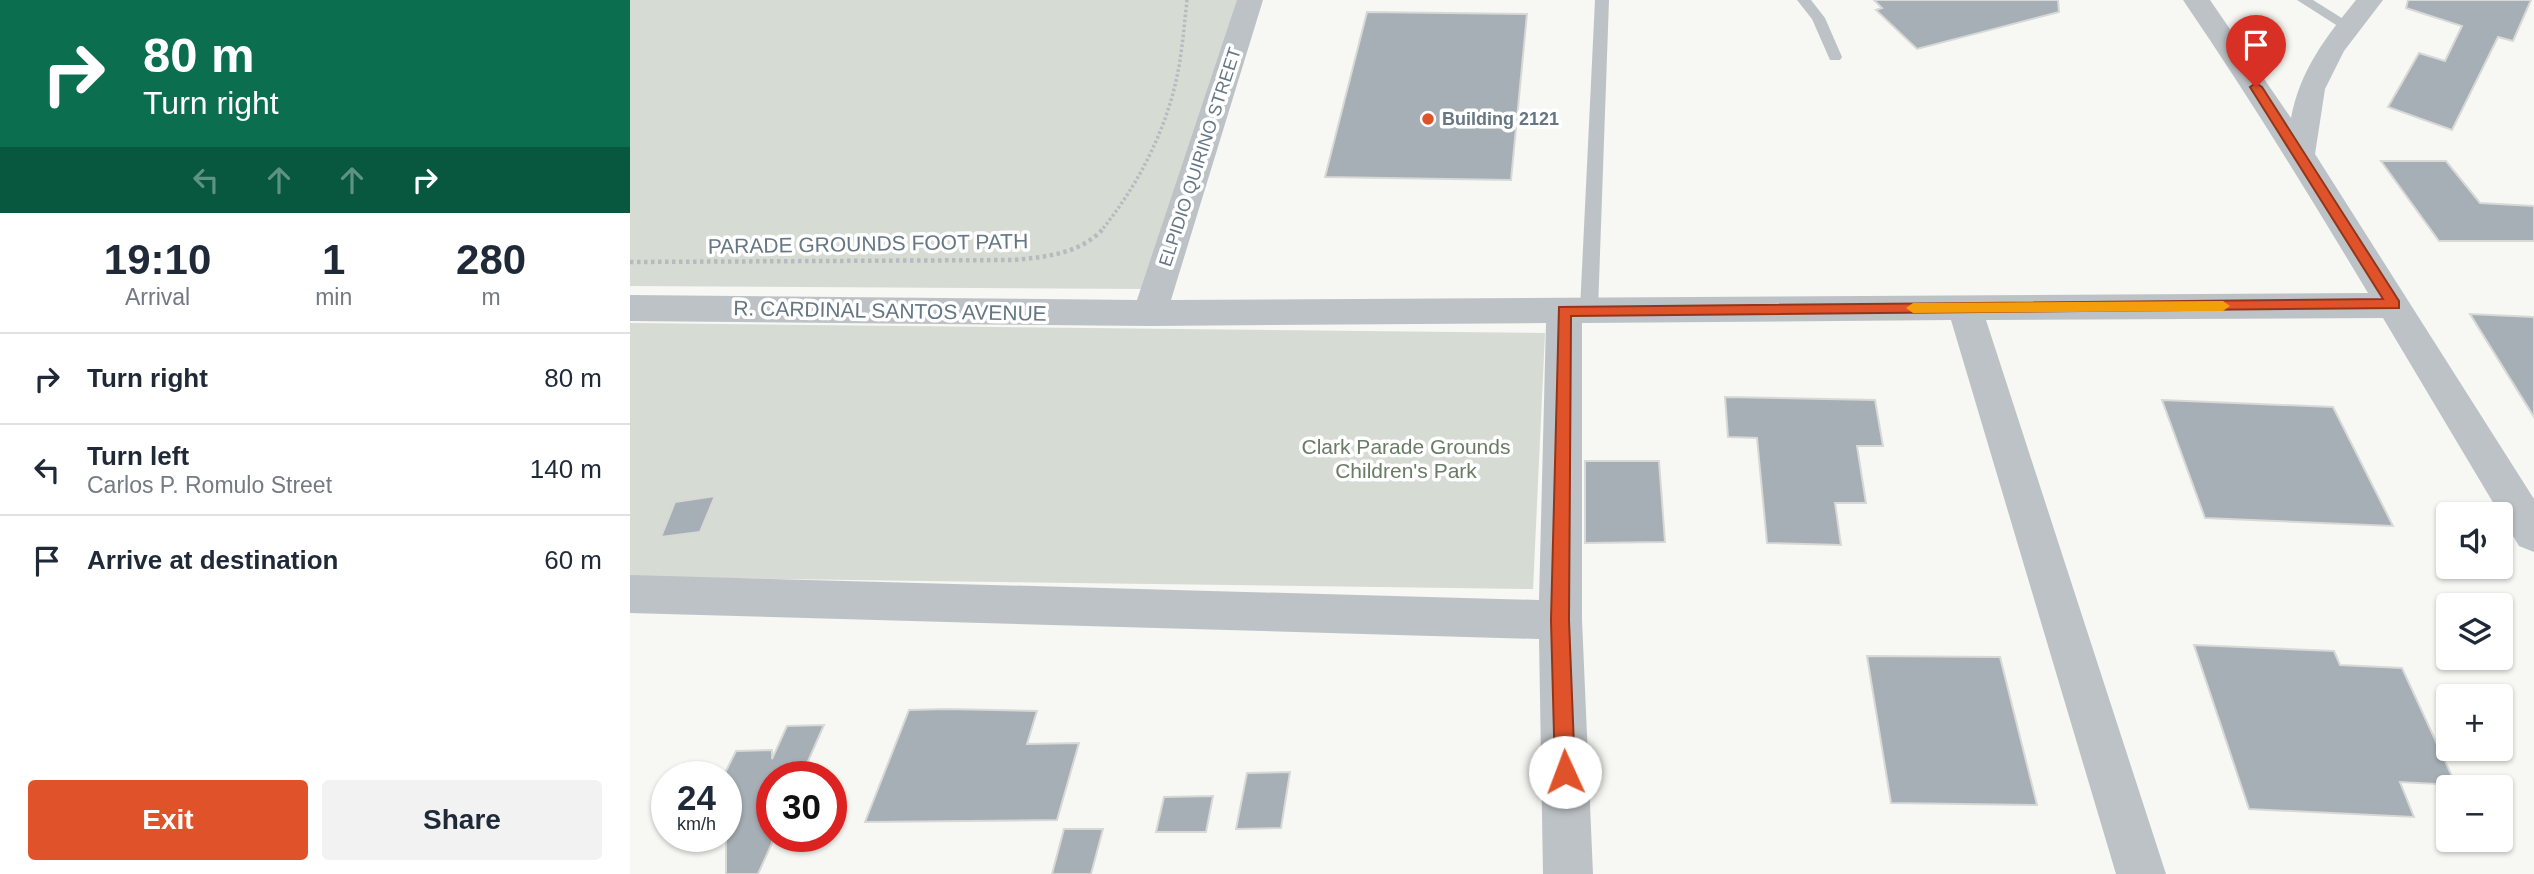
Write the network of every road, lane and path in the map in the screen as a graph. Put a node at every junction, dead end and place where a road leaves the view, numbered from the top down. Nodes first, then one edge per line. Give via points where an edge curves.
1 (1187, 0) edge
2 (1250, 0) edge
3 (1602, 0) edge
4 (1804, 0) edge
5 (2196, 0) edge
6 (2304, 0) edge
7 (2370, 0) edge
8 (2349, 27) junction
9 (1835, 57) dead end
10 (2300, 154) junction
11 (630, 262) edge
12 (2394, 304) junction
13 (630, 308) edge
14 (1965, 308) junction
15 (1576, 310) junction
16 (1150, 313) junction
17 (2534, 534) edge
18 (630, 594) edge
19 (1560, 620) junction
20 (1569, 874) edge
21 (2141, 874) edge

1 - 11 path, PARADE GROUNDS FOOT PATH via 1174,91 1158,132 1116,211 1089,242 1043,258 1014,260
2 - 16 street, ELPIDIO QUIRINO STREET
3 - 15 lane
4 - 9 lane via 1818,18
5 - 10 street
6 - 8 lane
7 - 8 street
8 - 10 street via 2331,49 2311,89
10 - 12 street
12 - 14 street, R. CARDINAL SANTOS AVENUE
12 - 17 street
13 - 16 street, R. CARDINAL SANTOS AVENUE
14 - 15 street, R. CARDINAL SANTOS AVENUE
14 - 21 street
15 - 16 street, R. CARDINAL SANTOS AVENUE
15 - 19 street
18 - 19 street
19 - 20 street

